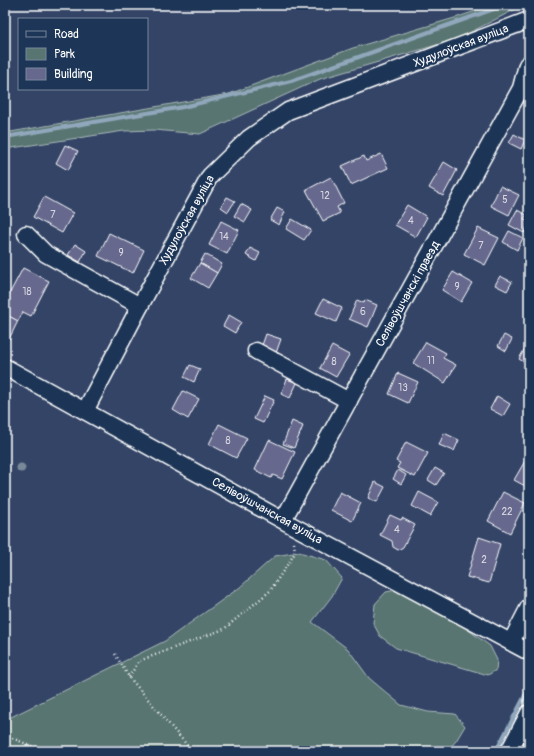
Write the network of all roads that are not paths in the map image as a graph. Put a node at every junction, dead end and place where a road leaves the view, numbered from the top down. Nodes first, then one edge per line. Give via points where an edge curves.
1 (529, 20) edge
2 (527, 65) dead end
3 (26, 234) dead end
4 (140, 306) junction
5 (256, 351) dead end
6 (5, 367) edge
7 (349, 401) junction
8 (85, 411) junction
9 (288, 523) junction
10 (529, 607) edge
11 (511, 642) junction
12 (529, 652) edge
13 (529, 713) edge
14 (509, 751) edge

1 - 4 street, Худулоўская вуліца via 288,111 249,138 210,176
2 - 7 street, Селівоўшчанскі праезд via 521,88
3 - 4 street via 46,254
4 - 8 street, Худулоўская вуліца
5 - 7 street
6 - 8 street, Селівоўшчанская вуліца
7 - 9 street, Селівоўшчанскі праезд
8 - 9 street, Селівоўшчанская вуліца
9 - 11 street, Селівоўшчанская вуліца
10 - 11 street
11 - 12 street, Селівоўшчанская вуліца
13 - 14 street

